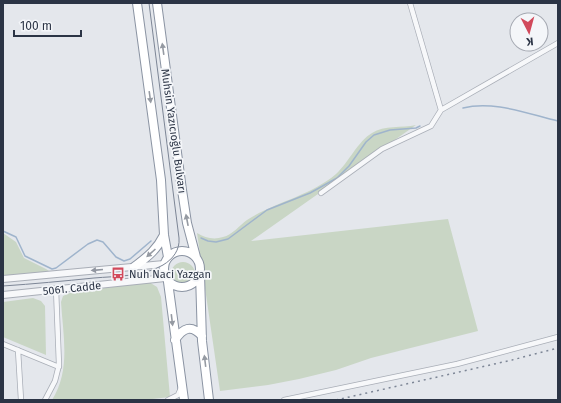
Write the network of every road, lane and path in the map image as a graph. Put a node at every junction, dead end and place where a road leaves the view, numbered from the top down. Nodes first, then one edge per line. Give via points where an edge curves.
1 (137, 3) edge
2 (157, 3) edge
3 (410, 3) edge
4 (558, 43) edge
5 (441, 110) junction
6 (321, 193) dead end
7 (164, 235) junction
8 (196, 258) junction
9 (166, 261) junction
10 (134, 267) junction
11 (200, 274) junction
12 (3, 279) edge
13 (167, 280) junction
14 (56, 290) junction
15 (3, 296) edge
16 (202, 336) junction
17 (558, 337) edge
18 (175, 340) junction
19 (3, 344) edge
20 (18, 350) junction
21 (59, 367) junction
22 (182, 386) junction
23 (210, 399) edge
24 (21, 400) edge
25 (45, 400) edge
26 (168, 400) edge
27 (184, 400) edge
28 (284, 400) edge

1 -> 7 highway, Muhsin Yazıcıoğlu Bulvarı via 161,180
8 -> 2 highway, Muhsin Yazıcıoğlu Bulvarı via 187,223
3 - 5 street
4 - 5 street
5 - 6 street via 431,126 382,149
7 - 9 highway, Muhsin Yazıcıoğlu Bulvarı
7 -> 10 highway via 159,246
8 - 9 highway via 191,253 180,251 174,252
8 - 11 highway
9 - 10 street, 5061. Cadde
9 - 13 highway via 164,273
10 -> 12 street, 5061. Cadde
11 - 13 highway via 194,283 184,288 174,286
11 - 16 highway
13 - 14 street, 5061. Cadde
13 -> 18 highway
14 - 15 street, 5061. Cadde
14 - 21 street
16 - 18 highway via 195,330 188,329 181,332
23 -> 16 highway
17 - 28 street via 457,364
18 - 22 highway
19 - 20 street
20 - 21 street
20 - 24 street
21 - 25 street
22 - 26 street via 178,395
22 - 27 highway

